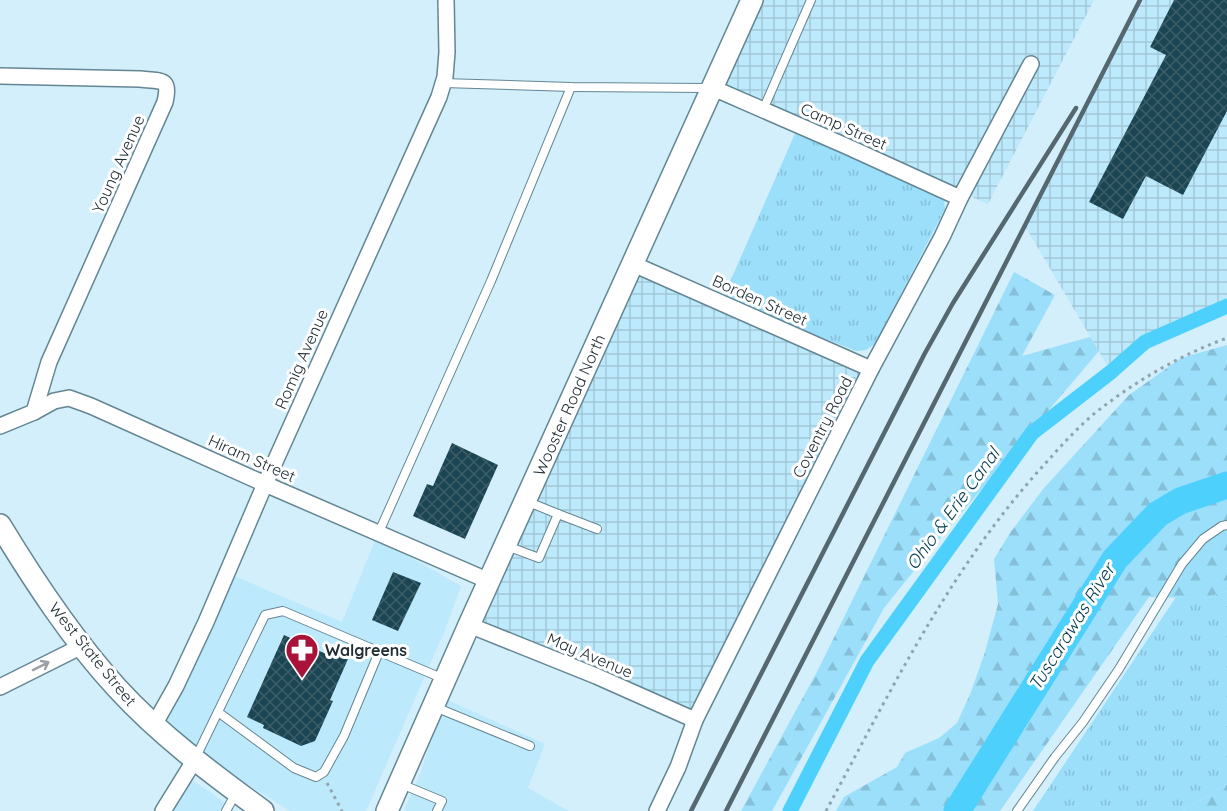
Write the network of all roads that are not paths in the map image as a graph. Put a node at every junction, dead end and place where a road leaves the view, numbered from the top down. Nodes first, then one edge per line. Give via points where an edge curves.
1 (446, 0) edge
2 (752, 0) edge
3 (812, 0) edge
4 (1031, 64) dead end
5 (0, 76) edge
6 (443, 83) junction
7 (571, 87) junction
8 (713, 88) junction
9 (763, 110) junction
10 (960, 198) junction
11 (633, 264) junction
12 (872, 369) junction
13 (34, 412) junction
14 (0, 426) edge
15 (265, 484) junction
16 (526, 501) junction
17 (558, 514) junction
18 (0, 525) edge
19 (1227, 525) edge
20 (597, 529) dead end
21 (379, 532) junction
22 (505, 545) junction
23 (489, 581) junction
24 (469, 625) junction
25 (82, 646) junction
26 (380, 652) junction
27 (445, 679) junction
28 (0, 687) edge
29 (433, 707) junction
30 (218, 712) junction
31 (695, 720) junction
32 (154, 725) junction
33 (530, 746) dead end
34 (194, 761) junction
35 (399, 783) junction
36 (237, 792) junction
37 (167, 810) edge
38 (226, 811) edge
39 (263, 811) edge
40 (387, 811) edge
41 (437, 811) edge
42 (657, 811) edge
43 (1017, 811) edge

1 - 6 street, Romig Avenue
2 - 8 main road, Wooster Road North
3 - 9 lane
4 - 10 street, Coventry Road
5 - 13 street, Young Avenue via 140,79 162,82 168,90 49,362
6 - 7 lane
6 - 15 street, Romig Avenue
7 - 8 lane
7 - 21 lane via 491,281
8 - 9 street, Camp Street
8 - 11 main road, Wooster Road North
9 - 10 street, Camp Street
10 - 12 street, Coventry Road
11 - 12 street, Borden Street
11 - 16 main road, Wooster Road North
12 - 31 street, Coventry Road
13 - 14 street, Hiram Street
13 - 15 street, Hiram Street via 69,398
15 - 21 street, Hiram Street
15 - 32 street, Romig Avenue via 201,632
16 - 17 lane
16 - 22 main road, Wooster Road North
17 - 20 lane
17 - 22 lane via 539,558
18 - 25 main road, West State Street via 30,575
19 - 43 lane via 1203,539 1182,564 1119,669
21 - 23 street, Hiram Street
22 - 23 main road, Wooster Road North
23 - 24 main road, Wooster Road North
24 - 27 main road, Wooster Road North
24 - 31 street, May Avenue
28 -> 25 street
25 - 32 main road, West State Street
26 - 27 lane
26 - 30 lane via 283,611 265,615
26 - 30 lane via 344,736 324,772 316,777 294,768
27 - 29 main road, Wooster Road North
29 - 33 lane
29 - 35 main road, Wooster Road North
30 - 34 lane
31 - 42 street, Coventry Road
32 - 34 main road, West State Street
34 - 36 main road, West State Street
34 - 37 street
35 - 40 main road, Wooster Road North
35 - 41 lane via 442,801
36 - 38 lane
36 - 39 main road, West State Street

